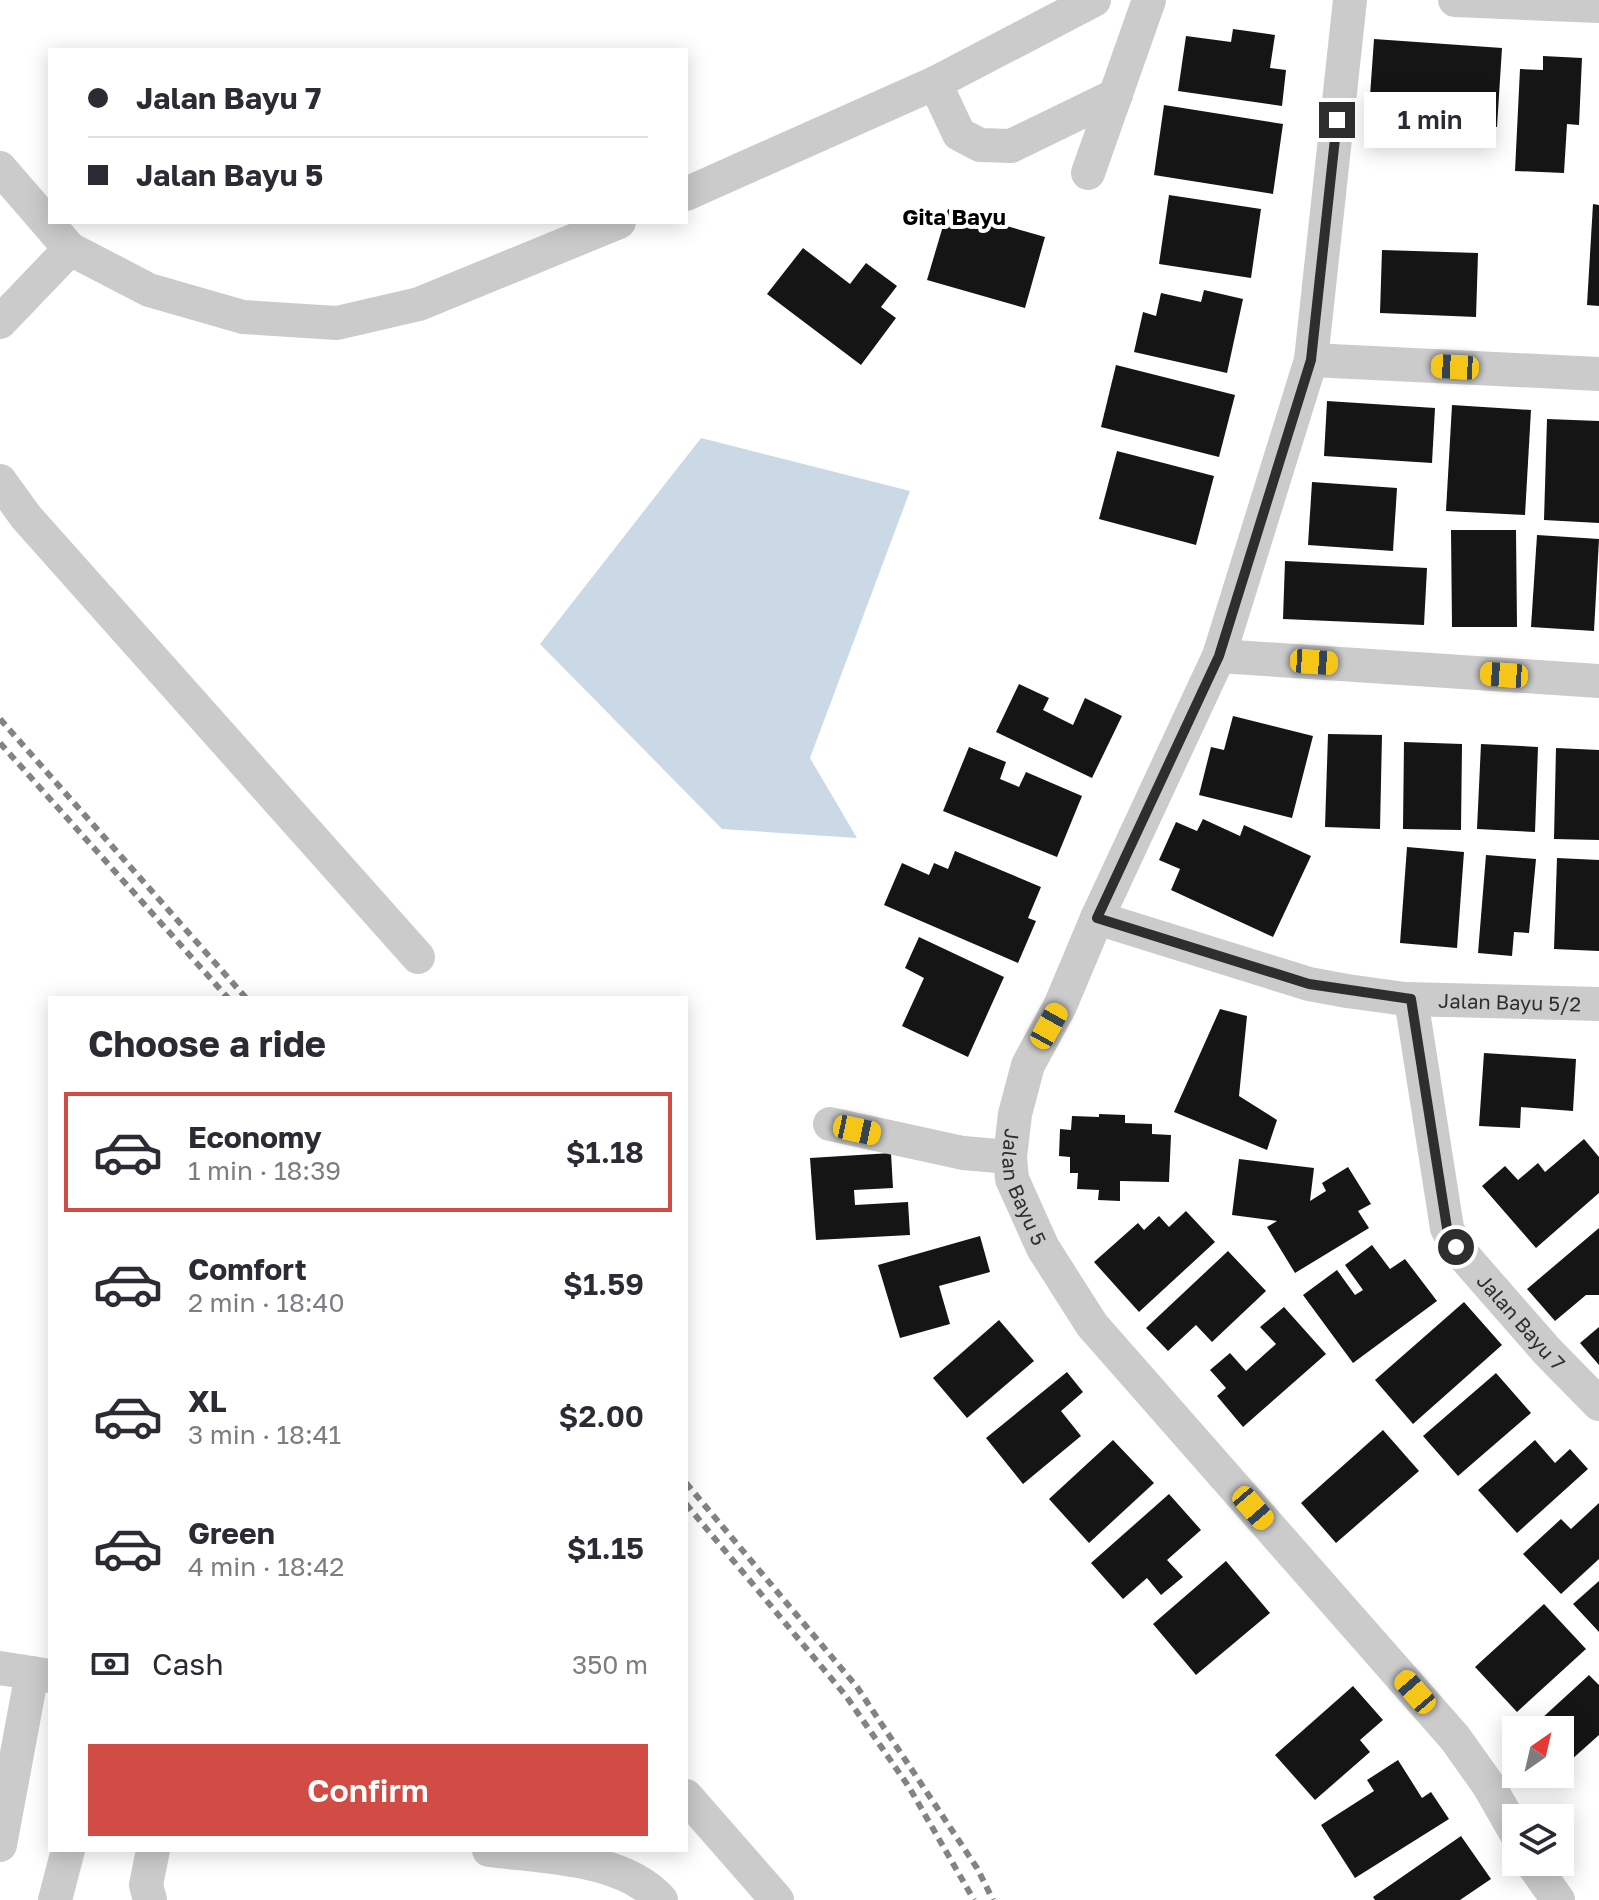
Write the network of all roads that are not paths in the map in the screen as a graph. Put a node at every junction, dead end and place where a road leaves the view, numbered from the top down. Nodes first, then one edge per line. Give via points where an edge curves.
1 (1094, 0) edge
2 (1149, 0) edge
3 (1350, 0) edge
4 (1455, 0) edge
5 (1597, 4) edge
6 (935, 83) junction
7 (1116, 95) junction
8 (0, 168) edge
9 (1088, 173) dead end
10 (688, 193) edge
11 (48, 224) edge
12 (48, 224) edge
13 (614, 224) edge
14 (70, 249) junction
15 (0, 322) edge
16 (1311, 360) junction
17 (1599, 374) edge
18 (0, 481) edge
19 (1219, 656) junction
20 (1599, 681) edge
21 (1097, 918) junction
22 (418, 957) dead end
23 (1411, 999) junction
24 (1599, 1004) edge
25 (830, 1124) dead end
26 (1010, 1157) junction
27 (1599, 1404) edge
28 (27, 1672) edge
29 (688, 1798) edge
30 (1502, 1809) edge
31 (0, 1845) edge
32 (67, 1852) edge
33 (153, 1852) edge
34 (504, 1852) edge
35 (1541, 1876) edge
36 (55, 1900) edge
37 (150, 1900) edge
38 (661, 1900) edge
39 (777, 1900) edge
40 (1558, 1900) edge

1 - 6 street
2 - 7 street
3 - 16 street, Jalan Bayu 5
4 - 5 street
6 - 7 street via 959,134 980,145 1011,146
6 - 10 street
7 - 9 street
8 - 11 street
12 - 14 street
13 - 14 street via 419,304 337,323 243,317 149,290
14 - 15 street
16 - 17 street
16 - 19 street, Jalan Bayu 5
18 - 22 street via 26,517
19 - 20 street
19 - 21 street, Jalan Bayu 5
21 - 23 street, Jalan Bayu 5/2 via 1309,984
21 - 26 street, Jalan Bayu 5 via 1028,1065
23 - 24 street, Jalan Bayu 5/2
23 - 27 street, Jalan Bayu 7 via 1447,1228 1456,1247
25 - 26 street via 963,1153
26 - 30 street, Jalan Bayu 5 via 1012,1179 1043,1248 1092,1325 1455,1738
28 - 31 street
29 - 39 street
32 - 36 street
33 - 37 street via 146,1885
34 - 38 street via 627,1874
35 - 40 street

